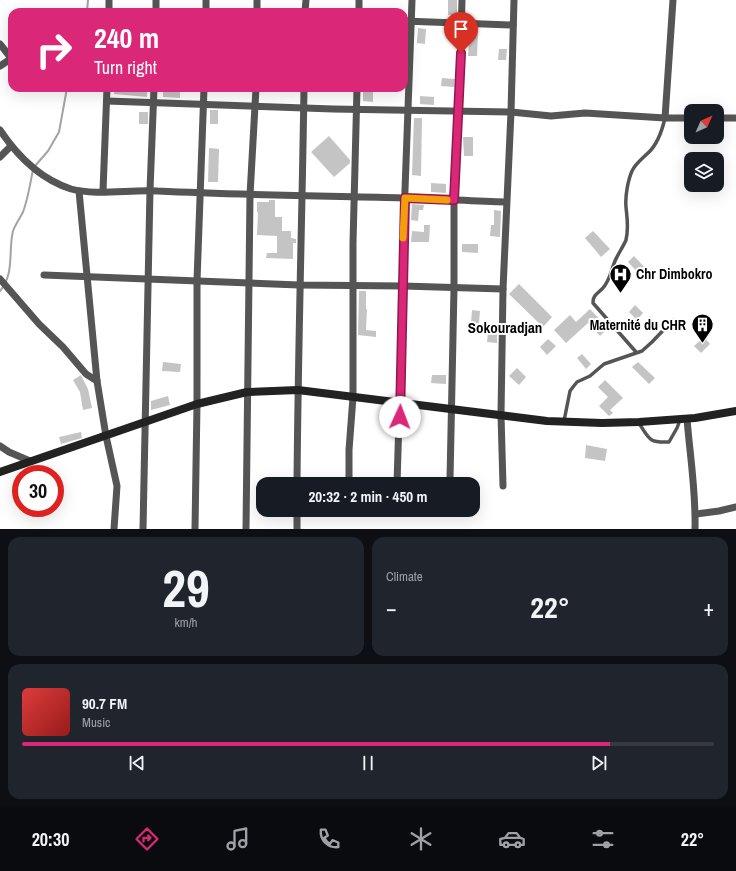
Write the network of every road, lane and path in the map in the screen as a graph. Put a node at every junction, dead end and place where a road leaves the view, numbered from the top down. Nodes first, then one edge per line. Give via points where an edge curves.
1 (412, 0) edge
2 (462, 0) edge
3 (514, 0) edge
4 (672, 0) edge
5 (408, 21) edge
6 (462, 24) junction
7 (513, 25) junction
8 (0, 44) edge
9 (8, 53) edge
10 (107, 92) edge
11 (154, 92) edge
12 (204, 92) edge
13 (256, 92) edge
14 (304, 92) edge
15 (357, 92) edge
16 (107, 101) junction
17 (154, 102) junction
18 (204, 104) junction
19 (256, 106) junction
20 (304, 107) junction
21 (356, 108) junction
22 (408, 110) junction
23 (459, 111) junction
24 (511, 112) junction
25 (666, 118) junction
26 (684, 118) edge
27 (724, 118) edge
28 (736, 118) edge
29 (0, 130) edge
30 (11, 146) junction
31 (0, 156) edge
32 (150, 190) junction
33 (79, 191) junction
34 (103, 191) junction
35 (200, 193) junction
36 (250, 195) junction
37 (303, 196) junction
38 (354, 197) junction
39 (405, 198) junction
40 (454, 200) junction
41 (506, 202) junction
42 (44, 275) dead end
43 (87, 277) junction
44 (0, 279) edge
45 (149, 279) junction
46 (197, 281) junction
47 (249, 282) junction
48 (299, 285) junction
49 (353, 286) junction
50 (403, 286) junction
51 (454, 288) junction
52 (504, 289) junction
53 (673, 320) dead end
54 (636, 352) junction
55 (97, 381) junction
56 (298, 390) junction
57 (247, 392) junction
58 (353, 397) junction
59 (400, 403) junction
60 (197, 404) junction
61 (452, 410) junction
62 (736, 411) edge
63 (502, 416) junction
64 (683, 419) junction
65 (145, 422) junction
66 (564, 422) junction
67 (639, 422) junction
68 (106, 436) junction
69 (0, 446) edge
70 (30, 460) junction
71 (0, 472) edge
72 (297, 477) edge
73 (349, 477) edge
74 (398, 477) edge
75 (450, 477) edge
76 (503, 486) dead end
77 (736, 507) edge
78 (696, 514) junction
79 (297, 517) edge
80 (114, 529) edge
81 (144, 529) edge
82 (194, 529) edge
83 (246, 529) edge
84 (297, 529) edge
85 (695, 529) edge

1 - 5 street
2 - 6 street
3 - 7 street
4 - 25 street
5 - 6 street
5 - 22 street
6 - 7 street
6 - 23 street
7 - 24 street
8 - 9 street
10 - 16 street
11 - 17 street
12 - 18 street
13 - 19 street
14 - 20 street
15 - 21 street
16 - 17 street
16 - 34 street
17 - 18 street
17 - 32 street
18 - 19 street
18 - 35 street
19 - 20 street
19 - 36 street
20 - 21 street
20 - 37 street
21 - 22 street
21 - 38 street
22 - 23 street
22 - 39 street
23 - 24 street
23 - 40 street
24 - 25 street via 551,116 585,113
24 - 41 street
25 - 26 street
25 - 54 lane via 658,140 632,171 626,198 626,239 609,279 593,298 593,303
27 - 28 street
29 - 30 street
30 - 31 street
30 - 33 street via 33,169
32 - 34 street
32 - 35 street
32 - 45 street
33 - 34 street
33 - 43 street
35 - 36 street
35 - 46 street
36 - 37 street
36 - 47 street
37 - 38 street
37 - 48 street
38 - 39 street
38 - 49 street
39 - 40 street
39 - 50 street
40 - 41 street
40 - 51 street
41 - 52 street
42 - 43 street
43 - 45 street
43 - 55 street
44 - 55 street via 83,371
45 - 46 street
45 - 65 street
46 - 47 street
46 - 60 street
47 - 48 street
47 - 57 street
48 - 49 street
48 - 56 street
49 - 50 street
49 - 58 street
50 - 51 street
50 - 59 street
51 - 52 street
51 - 61 street
52 - 63 street
53 - 54 lane via 646,348
54 - 66 lane via 601,365 590,376 578,382 570,391
55 - 68 street
56 - 57 main road
56 - 58 main road
56 - 72 street
57 - 60 main road
57 - 83 street
58 - 59 main road
58 - 73 street
59 - 61 main road
59 - 74 street
60 - 65 main road
60 - 82 street
61 - 63 main road
61 - 75 street
62 - 64 main road
63 - 66 main road
63 - 76 street
64 - 67 main road
64 - 67 lane via 669,442 656,442 650,439
64 - 78 street via 694,484
65 - 68 main road
65 - 81 street
66 - 67 main road
68 - 70 main road
68 - 80 street via 117,486
69 - 70 street
70 - 71 main road
77 - 78 street
78 - 85 street
79 - 84 street

